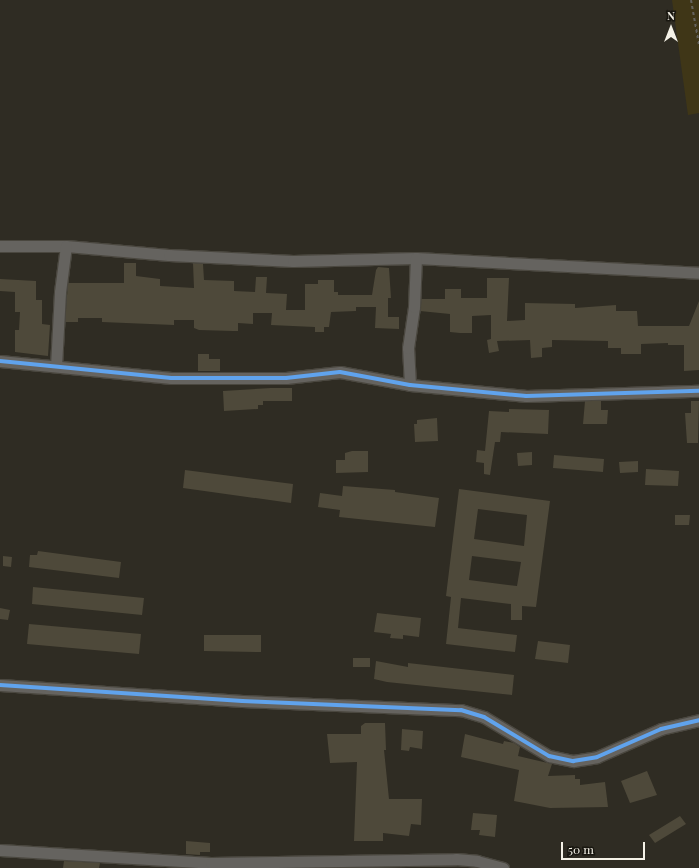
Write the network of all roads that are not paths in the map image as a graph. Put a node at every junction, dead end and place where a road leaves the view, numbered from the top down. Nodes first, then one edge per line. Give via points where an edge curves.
1 (0, 246) edge
2 (66, 246) junction
3 (416, 258) junction
4 (699, 273) edge
5 (0, 361) edge
6 (56, 366) junction
7 (410, 385) junction
8 (699, 390) edge
9 (0, 685) edge
10 (699, 720) edge
11 (0, 850) edge
12 (503, 868) edge

1 - 2 street
2 - 3 street via 293,262
2 - 6 street via 60,292
3 - 4 street
3 - 7 street via 414,307 408,348
5 - 6 street
6 - 7 street via 171,378 286,378 340,372
7 - 8 street via 526,396
9 - 10 street via 242,702 461,710 484,717 549,756 573,761 597,757 661,729
11 - 12 street via 211,863 456,859

